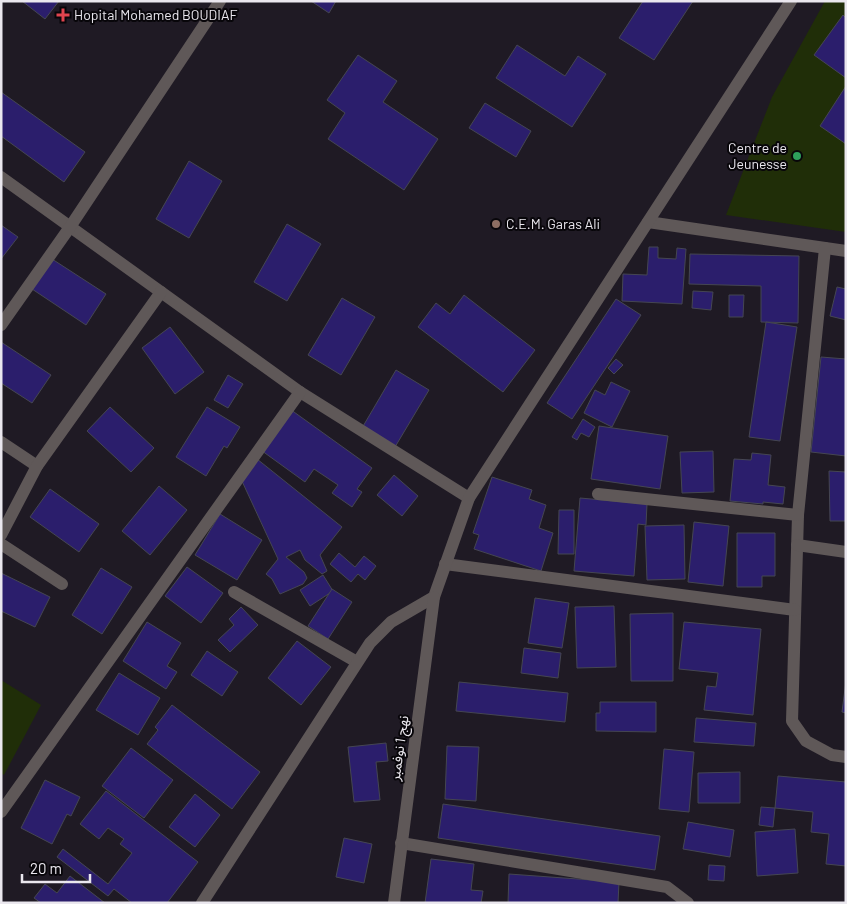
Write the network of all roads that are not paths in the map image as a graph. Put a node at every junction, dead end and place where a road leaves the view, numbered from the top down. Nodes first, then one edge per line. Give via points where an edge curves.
1 (220, 1) edge
2 (791, 1) edge
3 (1, 177) edge
4 (648, 222) junction
5 (70, 227) junction
6 (825, 248) junction
7 (846, 251) edge
8 (161, 292) junction
9 (1, 325) edge
10 (300, 392) junction
11 (1, 442) edge
12 (37, 466) junction
13 (598, 494) dead end
14 (469, 498) junction
15 (798, 514) junction
16 (1, 534) edge
17 (1, 544) edge
18 (796, 545) junction
19 (846, 552) edge
20 (445, 564) junction
21 (62, 584) dead end
22 (234, 592) dead end
23 (434, 598) junction
24 (795, 610) junction
25 (357, 662) junction
26 (846, 757) edge
27 (1, 812) edge
28 (402, 843) junction
29 (202, 903) edge
30 (394, 903) edge
31 (688, 903) edge

1 - 5 street
2 - 4 street, نهج 1 نوفمبر
3 - 5 street
4 - 6 street
4 - 14 street, نهج 1 نوفمبر
5 - 8 street
5 - 9 street
6 - 7 street
6 - 15 street
8 - 10 street
8 - 12 street
10 - 14 street
10 - 27 street
11 - 12 street
12 - 16 street
13 - 15 street
14 - 20 street, نهج 1 نوفمبر
15 - 18 street
17 - 21 street
18 - 19 street
18 - 24 street
20 - 23 street, نهج 1 نوفمبر
20 - 24 street
22 - 25 street
23 - 25 street via 392,622 370,643
23 - 28 street, نهج 1 نوفمبر
24 - 26 street via 792,721 806,741 832,755
25 - 29 street
28 - 30 street, نهج 1 نوفمبر
28 - 31 street via 667,887

